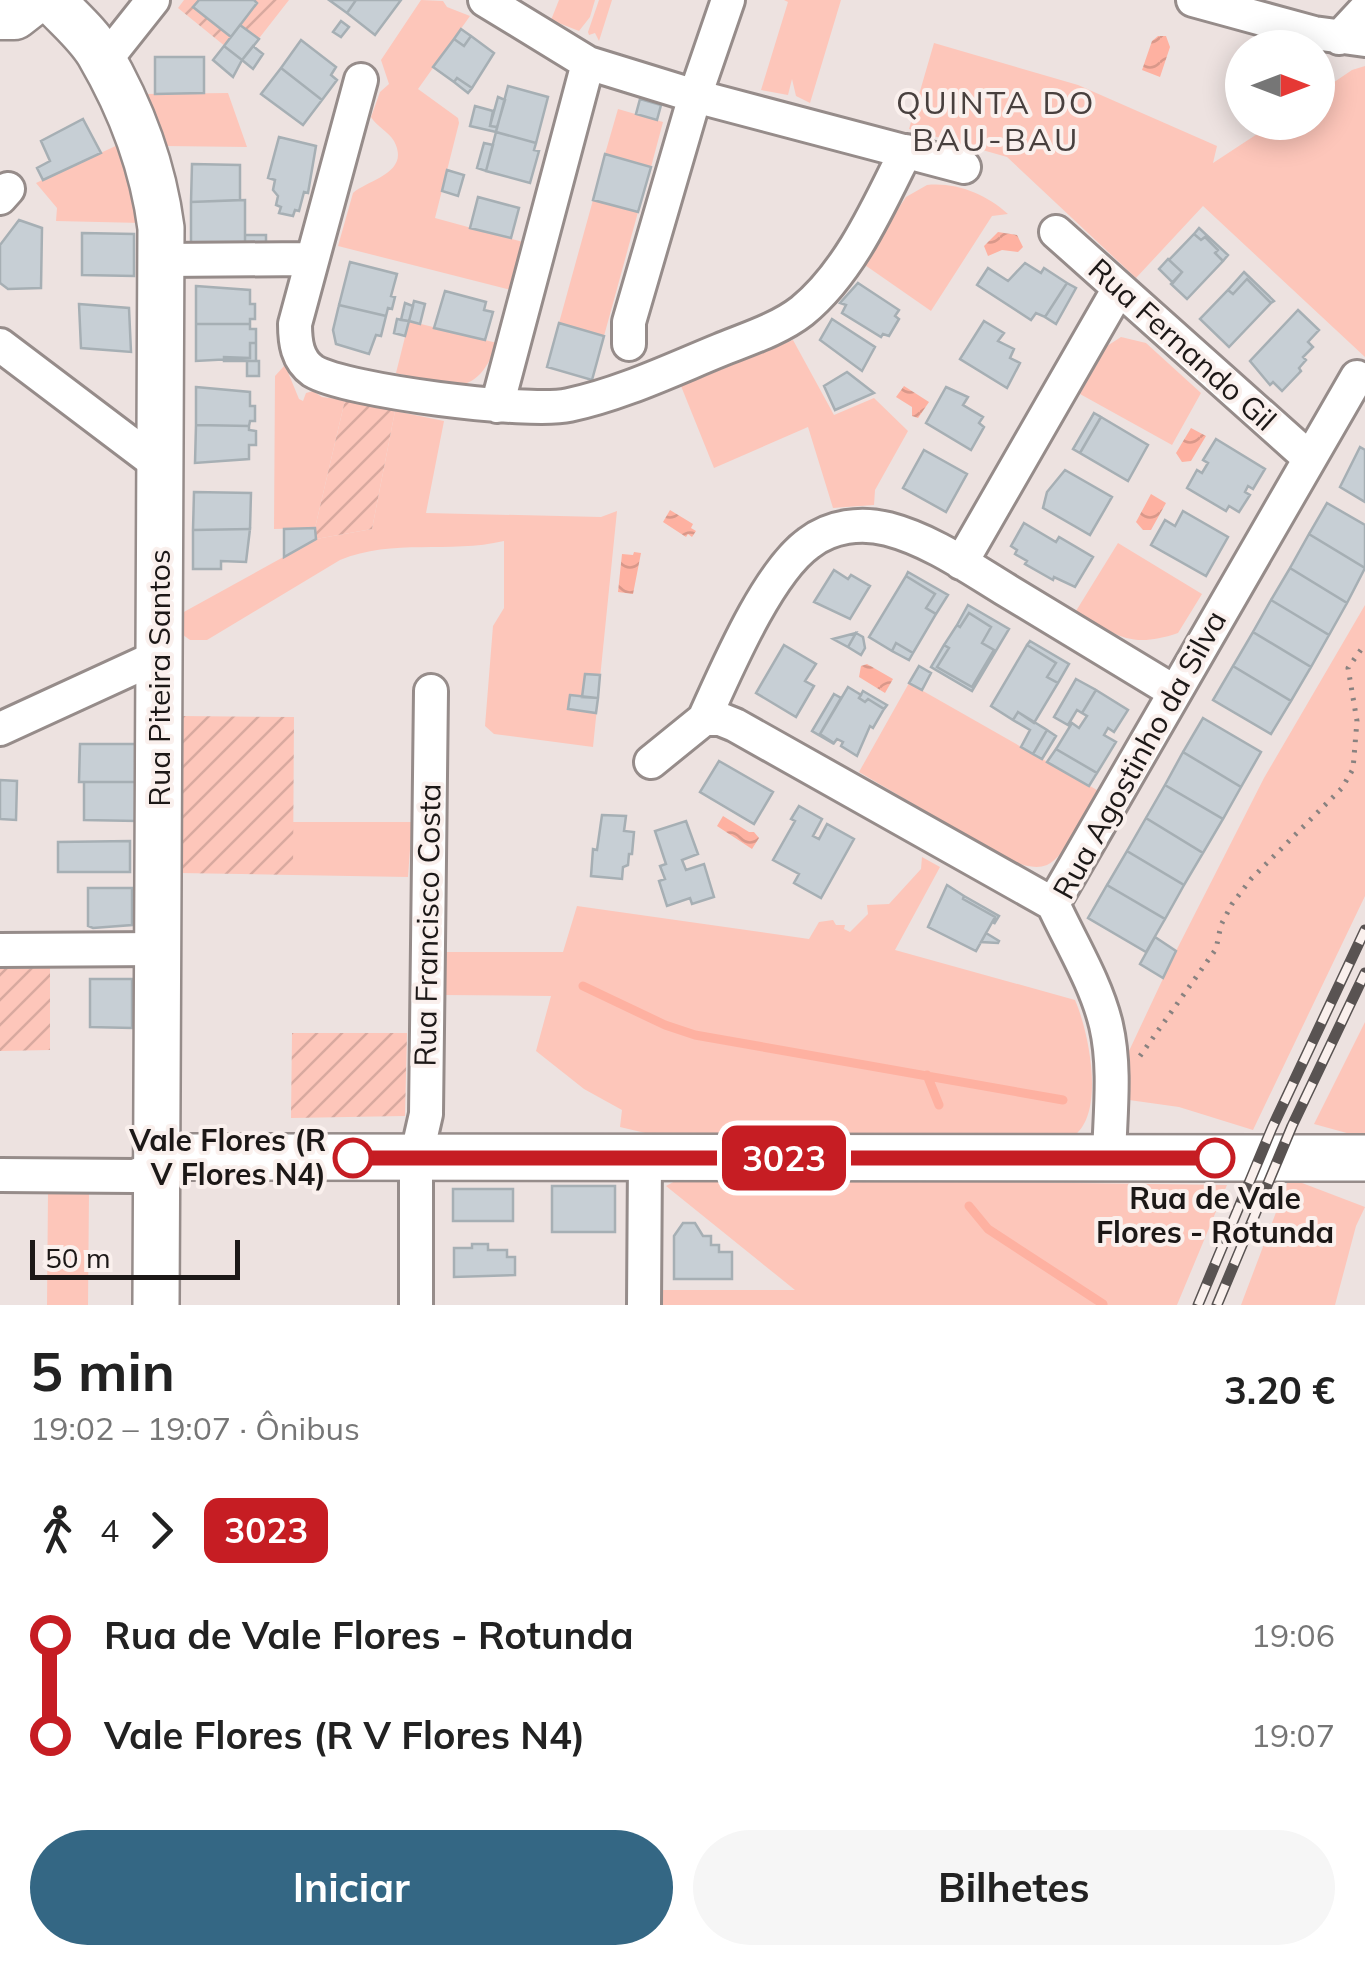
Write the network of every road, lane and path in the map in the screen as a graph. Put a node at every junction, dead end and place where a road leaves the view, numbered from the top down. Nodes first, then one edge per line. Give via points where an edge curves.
1 (153, 0) edge
2 (485, 0) edge
3 (728, 0) edge
4 (1193, 0) edge
5 (18, 10) edge
6 (1365, 10) edge
7 (1352, 39) edge
8 (104, 63) junction
9 (588, 63) junction
10 (361, 80) dead end
11 (695, 96) junction
12 (906, 152) junction
13 (964, 167) dead end
14 (1056, 232) dead end
15 (311, 259) junction
16 (163, 260) junction
17 (1118, 290) junction
18 (0, 344) edge
19 (629, 344) dead end
20 (1357, 376) dead end
21 (497, 406) junction
22 (1308, 457) junction
23 (160, 466) junction
24 (961, 563) junction
25 (1365, 644) edge
26 (160, 656) junction
27 (1173, 691) junction
28 (432, 692) dead end
29 (704, 719) junction
30 (0, 729) edge
31 (651, 762) dead end
32 (1052, 904) junction
33 (160, 949) junction
34 (0, 950) edge
35 (1111, 1088) junction
36 (416, 1158) junction
37 (645, 1158) junction
38 (1109, 1158) junction
39 (1365, 1158) edge
40 (158, 1166) junction
41 (0, 1175) edge
42 (156, 1305) edge
43 (416, 1305) edge
44 (644, 1305) edge

1 - 8 street
2 - 9 street
3 - 11 street
4 - 7 street
5 - 8 street
6 - 7 street
8 - 16 street, Rua Piteira Santos via 147,160
9 - 11 street
9 - 21 street
10 - 15 street
11 - 12 street
11 - 19 street
12 - 13 street
12 - 21 street via 845,259 802,312 602,396 566,406
14 - 17 street, Rua Fernando Gil
15 - 16 street
15 - 21 street via 295,324 299,355 314,371
16 - 23 street, Rua Piteira Santos
17 - 22 street, Rua Fernando Gil
17 - 24 street
18 - 23 street
20 - 22 street, Rua Agostinho da Silva
22 - 27 street, Rua Agostinho da Silva
23 - 26 street, Rua Piteira Santos
24 - 27 street
24 - 29 street via 885,528 856,524 809,542 775,583
25 - 35 path via 1348,668 1357,722 1353,769 1232,904 1216,950
26 - 30 street
26 - 33 street, Rua Piteira Santos
27 - 32 street, Rua Agostinho da Silva
28 - 36 street, Rua Francisco Costa via 426,1114
29 - 31 street
29 - 32 street via 735,725
32 - 35 street, Rua Agostinho da Silva via 1099,1003
33 - 34 street
33 - 40 street, Rua Piteira Santos
35 - 38 street, Rua Agostinho da Silva
36 - 37 street
36 - 40 street via 178,1156
36 - 43 street, Rua Francisco Costa
37 - 38 street
37 - 44 street
38 - 39 street
40 - 41 street via 135,1176
40 - 42 street, Rua Piteira Santos

